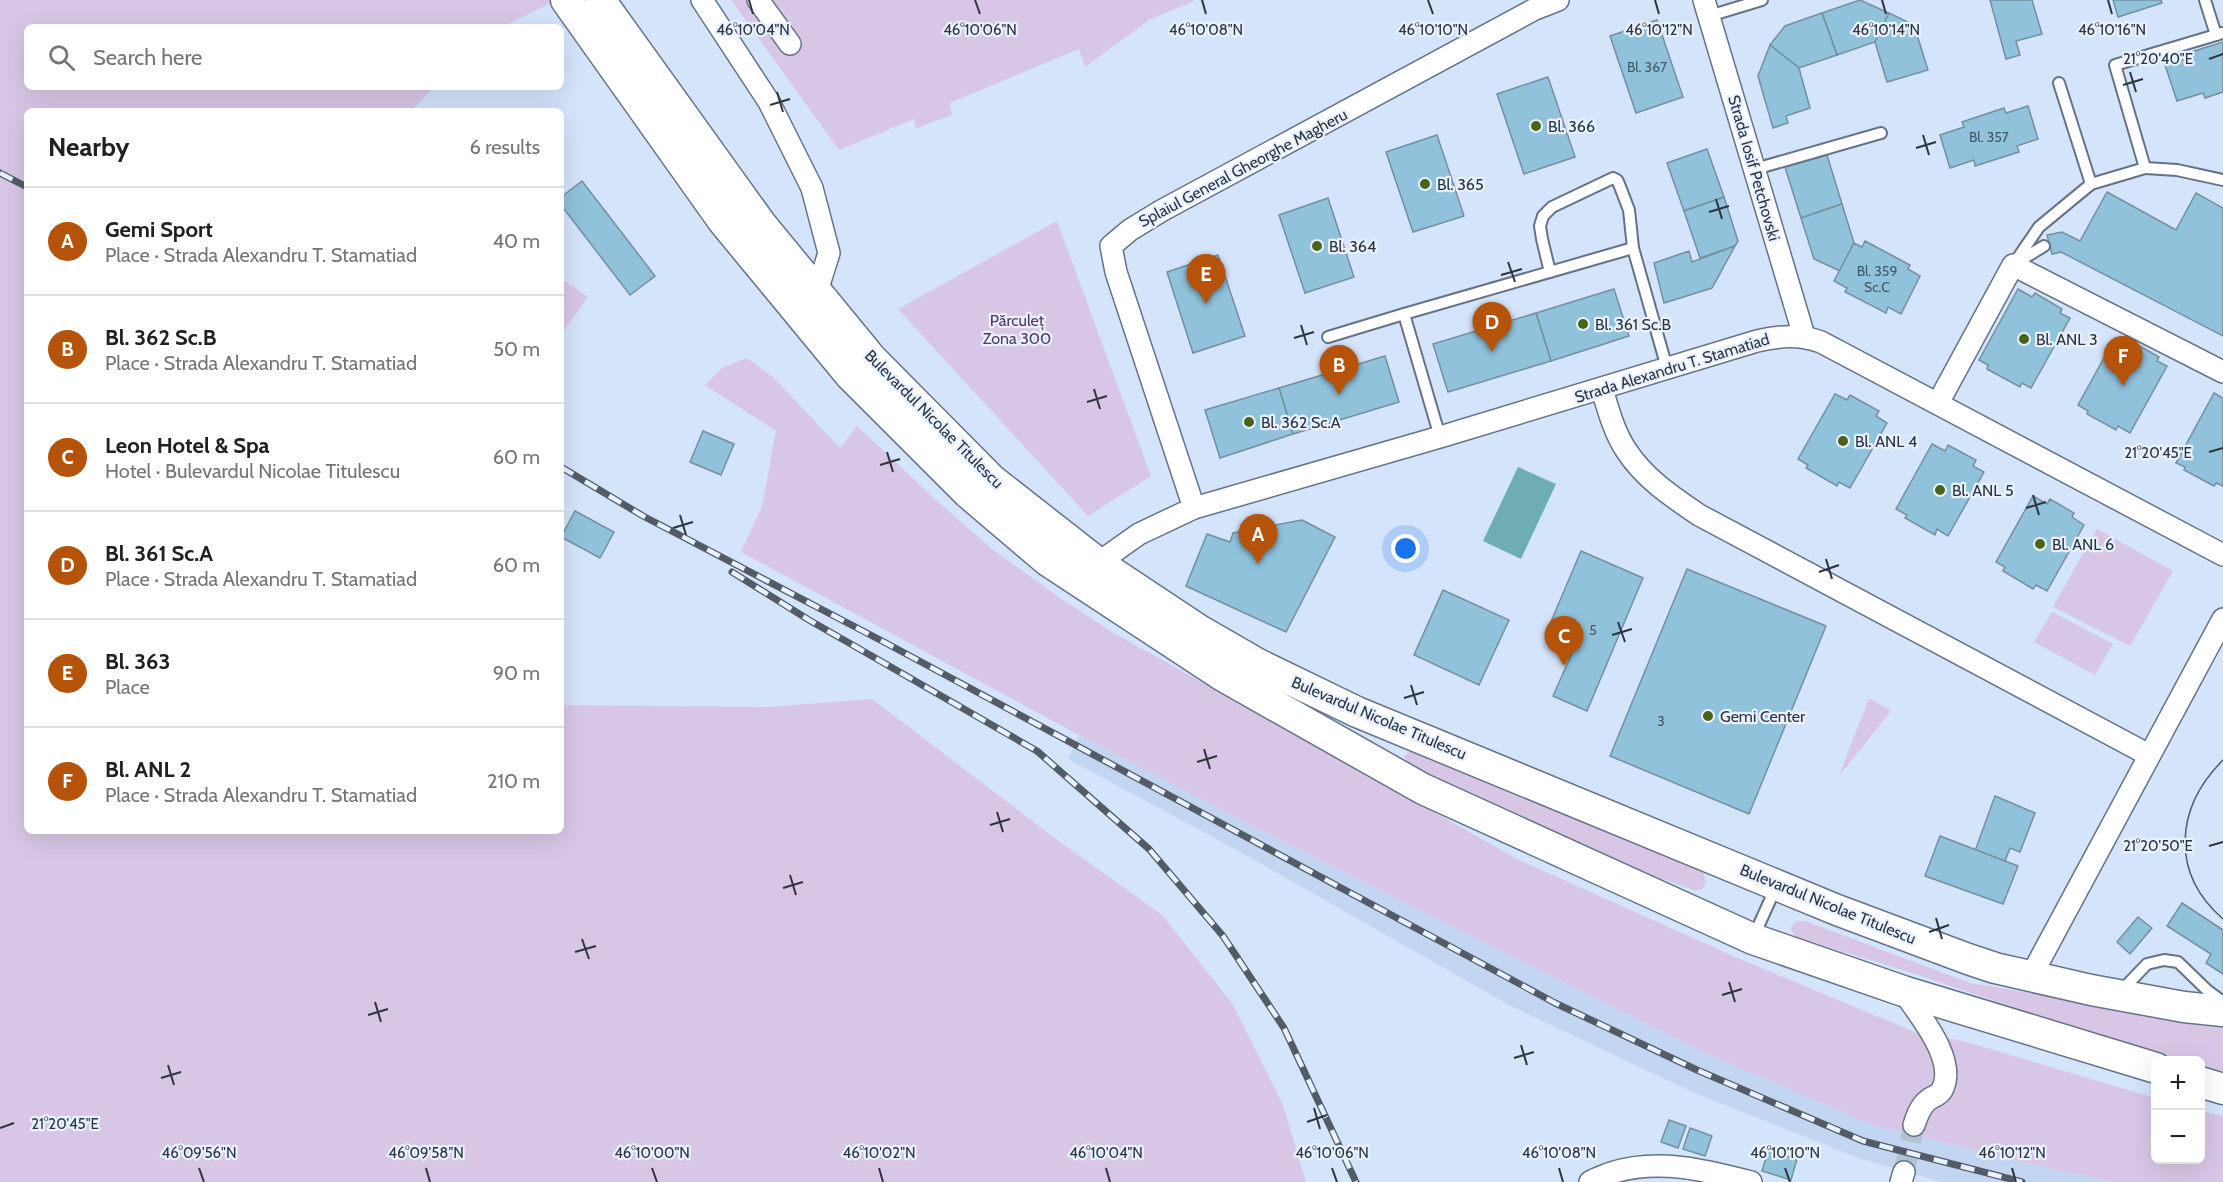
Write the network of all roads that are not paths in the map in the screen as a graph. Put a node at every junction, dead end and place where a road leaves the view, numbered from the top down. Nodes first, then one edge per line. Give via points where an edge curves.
1 (702, 0) edge
2 (758, 0) edge
3 (1558, 0) edge
4 (1762, 0) edge
5 (2205, 0) edge
6 (587, 6) edge
7 (1707, 8) edge
8 (2220, 34) edge
9 (790, 44) dead end
10 (2059, 83) dead end
11 (1881, 133) dead end
12 (2145, 168) junction
13 (1755, 169) junction
14 (2223, 180) edge
15 (2091, 184) junction
16 (2044, 246) dead end
17 (1633, 248) junction
18 (2013, 265) junction
19 (1550, 272) junction
20 (817, 291) junction
21 (1404, 314) junction
22 (1804, 336) junction
23 (1328, 337) dead end
24 (1667, 368) junction
25 (2223, 372) edge
26 (1602, 389) junction
27 (1938, 403) junction
28 (1440, 437) junction
29 (1194, 508) junction
30 (2223, 555) edge
31 (1098, 563) junction
32 (2223, 619) edge
33 (2149, 755) junction
34 (1777, 884) junction
35 (1753, 939) junction
36 (2031, 976) junction
37 (1903, 991) junction
38 (2117, 995) junction
39 (2223, 1002) edge
40 (2223, 1011) edge
41 (2151, 1066) edge
42 (2205, 1084) edge
43 (2223, 1089) edge
44 (1914, 1125) tunnel mouth
45 (1590, 1182) edge
46 (1751, 1182) edge

1 - 20 street via 769,102 812,189 829,253
2 - 9 street
3 - 29 street, Splaiul General Gheorghe Magheru via 1161,211 1111,246 1116,272
4 - 7 lane
5 - 8 lane
6 - 20 main road, Bulevardul Nicolae Titulescu
6 - 35 main road, Bulevardul Nicolae Titulescu via 723,221 850,375 968,493 1048,561 1223,676 1423,789
7 - 13 street, Strada Iosif Petchovski
8 - 12 lane via 2115,65
10 - 15 lane
11 - 13 lane
12 - 14 lane
12 - 15 lane
13 - 22 street, Strada Iosif Petchovski
15 - 18 lane via 2039,227
16 - 18 lane
17 - 19 lane
17 - 19 lane via 1629,210 1613,178 1552,207 1543,216 1540,226
17 - 24 lane
18 - 25 street
18 - 27 street
19 - 21 lane
20 - 31 main road, Bulevardul Nicolae Titulescu via 871,358 968,457
21 - 23 lane
21 - 28 lane
22 - 24 street, Strada Alexandru T. Stamatiad via 1783,335 1757,341
22 - 27 street, Strada Alexandru T. Stamatiad
24 - 26 street, Strada Alexandru T. Stamatiad
26 - 28 street, Strada Alexandru T. Stamatiad
26 - 33 street via 1613,423 1639,467 1664,491 1699,515
27 - 30 street, Strada Alexandru T. Stamatiad
28 - 29 street, Strada Alexandru T. Stamatiad
29 - 31 street, Strada Alexandru T. Stamatiad via 1139,534
31 - 34 main road, Bulevardul Nicolae Titulescu via 1199,630 1322,696
32 - 33 street
33 - 36 street
34 - 35 lane
34 - 36 main road, Bulevardul Nicolae Titulescu via 1968,959
35 - 37 main road, Bulevardul Nicolae Titulescu
36 - 38 main road, Bulevardul Nicolae Titulescu
37 - 41 main road, Bulevardul Nicolae Titulescu
37 - 44 street via 1938,1043 1945,1063 1944,1088 1920,1110
38 - 39 lane via 2146,964 2164,960 2178,962
38 - 40 main road, Bulevardul Nicolae Titulescu
42 - 43 main road
45 - 46 street via 1628,1168 1664,1165

